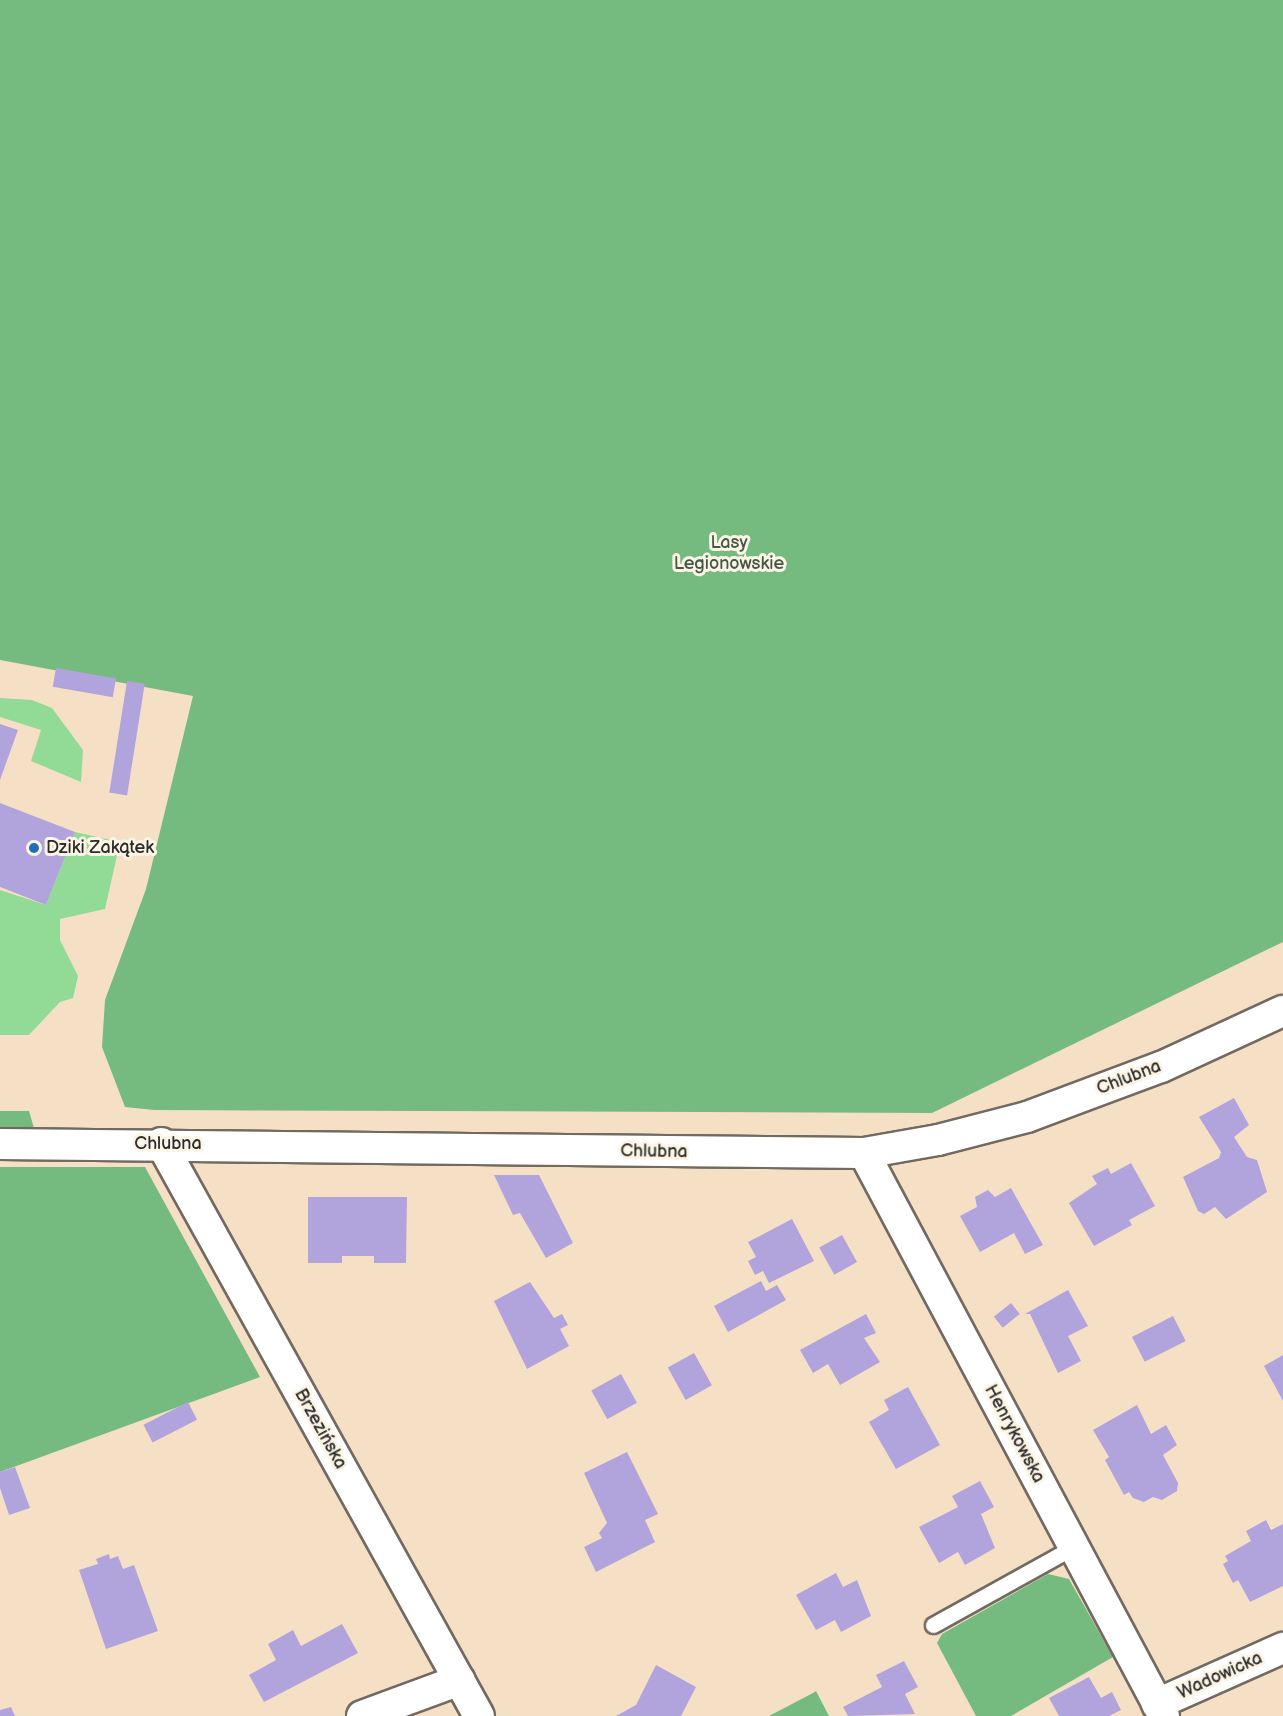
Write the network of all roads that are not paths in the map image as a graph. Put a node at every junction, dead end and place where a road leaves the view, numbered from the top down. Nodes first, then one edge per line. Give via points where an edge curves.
1 (1283, 1011) edge
2 (161, 1143) junction
3 (0, 1144) edge
4 (864, 1153) junction
5 (1074, 1547) junction
6 (933, 1625) dead end
7 (1283, 1648) edge
8 (460, 1680) junction
9 (1161, 1710) edge
10 (362, 1716) edge
11 (479, 1716) edge

1 - 4 street, Chlubna via 1161,1067 1027,1117 938,1140
2 - 3 street, Chlubna
2 - 4 street, Chlubna
2 - 8 street, Brzezińska
4 - 5 street, Henrykowska
5 - 6 lane
5 - 9 street, Henrykowska
7 - 9 street, Wadowicka
8 - 10 street
8 - 11 street, Brzezińska

